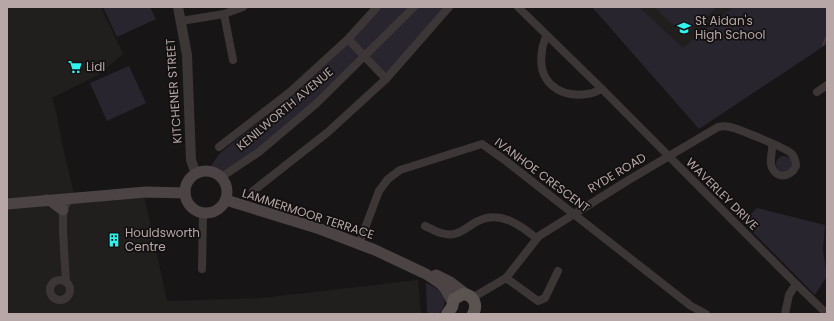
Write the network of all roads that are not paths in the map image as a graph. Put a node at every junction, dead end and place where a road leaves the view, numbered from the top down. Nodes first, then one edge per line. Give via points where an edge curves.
1 (178, 7) edge
2 (243, 7) edge
3 (377, 7) edge
4 (414, 7) edge
5 (448, 7) edge
6 (518, 7) edge
7 (224, 14) junction
8 (182, 21) junction
9 (546, 36) junction
10 (348, 39) junction
11 (365, 56) junction
12 (233, 60) dead end
13 (386, 79) junction
14 (827, 85) edge
15 (602, 90) junction
16 (817, 92) dead end
17 (772, 144) dead end
18 (219, 148) dead end
19 (668, 157) junction
20 (196, 174) junction
21 (218, 175) junction
22 (253, 191) dead end
23 (185, 193) junction
24 (73, 198) junction
25 (44, 200) junction
26 (226, 200) junction
27 (7, 204) edge
28 (63, 210) junction
29 (202, 213) junction
30 (573, 214) junction
31 (425, 226) dead end
32 (536, 238) junction
33 (359, 244) junction
34 (202, 269) dead end
35 (558, 271) dead end
36 (426, 274) junction
37 (506, 278) junction
38 (66, 282) dead end
39 (796, 284) junction
40 (469, 296) junction
41 (451, 309) edge
42 (473, 314) edge
43 (706, 314) edge
44 (785, 314) edge
45 (827, 314) edge

1 - 8 street, KITCHENER STREET
2 - 7 street
3 - 10 street, KENILWORTH AVENUE
4 - 11 street, KENILWORTH AVENUE
5 - 13 street
6 - 9 street, WAVERLEY DRIVE
7 - 8 street
7 - 12 street
8 - 20 street, KITCHENER STREET via 187,55 191,160
9 - 15 street, WAVERLEY DRIVE
9 - 15 street via 541,66 547,82 574,95
10 - 11 street
10 - 18 street, KENILWORTH AVENUE via 290,92
11 - 13 street
11 - 21 street, KENILWORTH AVENUE via 317,103 259,152 223,176
13 - 22 street via 328,132
14 - 16 street
15 - 19 street, WAVERLEY DRIVE
17 - 19 street, RYDE ROAD via 724,126 718,127
19 - 30 street, RYDE ROAD
19 - 39 street, WAVERLEY DRIVE
20 - 21 main road via 208,171
20 - 23 main road via 190,178
21 - 26 main road, LAMMERMOOR TERRACE via 226,185
23 - 24 main road via 146,192
23 - 29 main road via 187,202
24 - 25 main road
24 - 28 street
25 - 27 main road
25 - 28 main road via 51,201
26 - 29 main road, LAMMERMOOR TERRACE via 217,210
26 - 33 main road, LAMMERMOOR TERRACE via 314,227
28 - 38 street
29 - 34 street
30 - 32 street, RYDE ROAD
30 - 33 street, IVANHOE CRESCENT via 482,144 400,170 388,179 379,191
30 - 43 street, IVANHOE CRESCENT via 691,306
31 - 32 street via 442,234 455,234 489,217 509,219
32 - 37 street, RYDE ROAD
33 - 36 main road, LAMMERMOOR TERRACE
35 - 37 street via 545,298 538,301
36 - 40 main road, LAMMERMOOR TERRACE via 443,278
36 - 41 main road, LAMMERMOOR TERRACE via 446,290
37 - 40 street, RYDE ROAD
39 - 44 street via 789,295
39 - 45 street, WAVERLEY DRIVE
40 - 41 main road via 459,295
40 - 42 main road via 476,306

